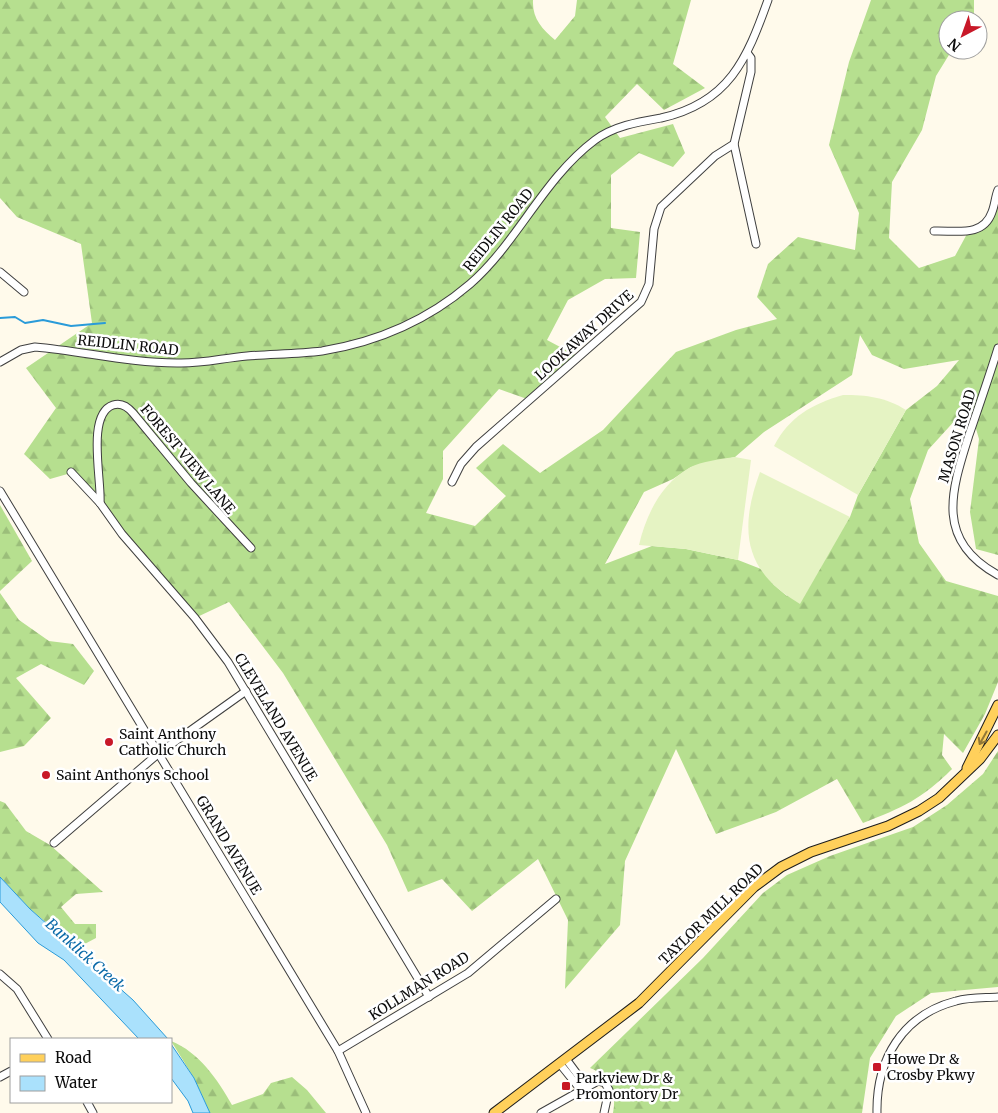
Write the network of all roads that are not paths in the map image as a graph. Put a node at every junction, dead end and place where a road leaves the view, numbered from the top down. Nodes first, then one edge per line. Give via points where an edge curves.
1 (768, 0) edge
2 (748, 54) junction
3 (734, 144) junction
4 (998, 190) edge
5 (934, 231) dead end
6 (756, 244) dead end
7 (0, 272) edge
8 (24, 292) dead end
9 (998, 348) edge
10 (0, 362) edge
11 (70, 472) dead end
12 (452, 482) dead end
13 (0, 491) edge
14 (100, 504) junction
15 (250, 548) dead end
16 (998, 575) edge
17 (246, 691) junction
18 (998, 705) edge
19 (998, 735) edge
20 (159, 754) junction
21 (966, 770) junction
22 (54, 843) dead end
23 (556, 899) dead end
24 (0, 974) edge
25 (429, 997) junction
26 (998, 997) edge
27 (47, 1038) edge
28 (338, 1051) junction
29 (563, 1062) junction
30 (584, 1088) junction
31 (366, 1113) edge
32 (494, 1113) edge
33 (541, 1113) edge
34 (604, 1113) edge
35 (877, 1113) edge

1 - 2 street, REIDLIN ROAD
2 - 3 street via 751,72
2 - 10 street, REIDLIN ROAD via 720,90 705,100 670,115 623,126 591,143 560,172 482,273 445,303 401,329 374,339 320,351 188,363 36,347 21,350
3 - 6 street
3 - 12 street, LOOKAWAY DRIVE via 714,156 661,208 654,229 649,284 641,302 476,447 461,464
4 - 5 street via 988,221 979,229 968,232
7 - 8 street
9 - 16 street, MASON ROAD via 957,474 952,506 956,528 972,556 984,568
11 - 14 street, CLEVELAND AVENUE
13 - 20 street, GRAND AVENUE
14 - 15 street, FOREST VIEW LANE via 98,426 106,408 123,405
14 - 17 street, CLEVELAND AVENUE via 207,632
17 - 20 street
17 - 25 street, CLEVELAND AVENUE
18 -> 21 main road, TAYLOR MILL ROAD
19 - 21 main road, TAYLOR MILL ROAD via 980,759
20 - 22 street
20 - 28 street, GRAND AVENUE
21 - 29 main road, TAYLOR MILL ROAD via 939,798 919,811 780,867 754,888 639,1003
23 - 25 street, KOLLMAN ROAD via 468,973
24 - 27 street via 17,990
25 - 28 street, KOLLMAN ROAD
26 - 35 street via 968,998 944,1005 907,1029 896,1041 883,1066
28 - 31 street, GRAND AVENUE
29 - 30 street
29 - 32 main road, TAYLOR MILL ROAD
30 - 33 street
30 - 34 street via 598,1081 608,1086

